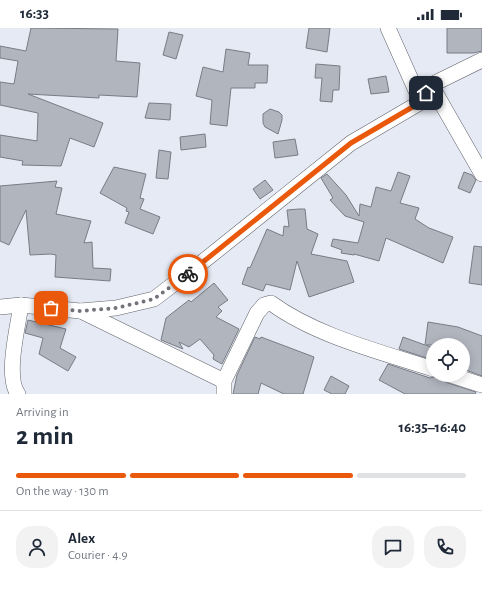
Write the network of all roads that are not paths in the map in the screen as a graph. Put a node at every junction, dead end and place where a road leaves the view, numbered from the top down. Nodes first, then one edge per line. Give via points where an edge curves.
1 (388, 28) edge
2 (482, 60) edge
3 (431, 85) junction
4 (421, 102) junction
5 (482, 174) edge
6 (21, 305) junction
7 (0, 307) edge
8 (80, 311) junction
9 (426, 367) edge
10 (470, 381) edge
11 (482, 385) edge
12 (224, 387) edge
13 (18, 394) edge

1 - 4 street
2 - 3 street
3 - 4 street
3 - 5 street
4 - 8 street via 351,143 154,299 116,308
6 - 7 street
6 - 8 street
6 - 13 street via 12,364 14,389
8 - 12 street
9 - 12 street via 296,320 272,303 264,305 257,313
10 - 11 street

